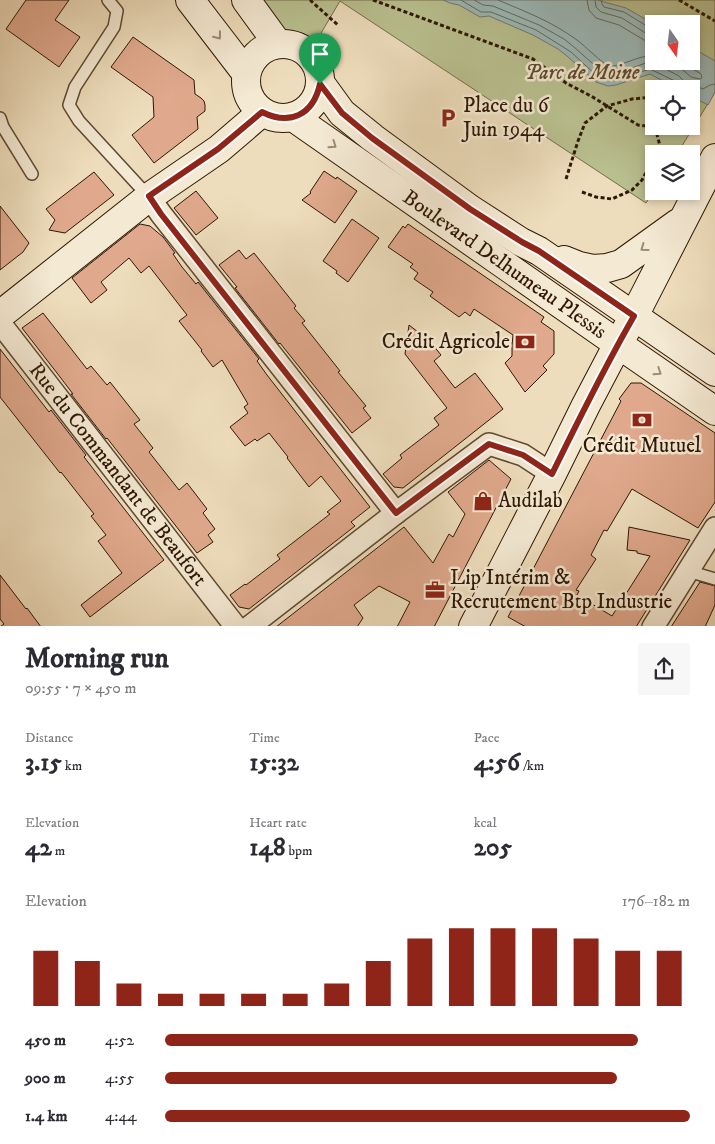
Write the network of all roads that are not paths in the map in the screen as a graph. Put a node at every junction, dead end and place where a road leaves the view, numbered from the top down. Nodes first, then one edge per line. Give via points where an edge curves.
1 (108, 0) edge
2 (190, 0) edge
3 (246, 0) edge
4 (278, 44) junction
5 (246, 73) junction
6 (320, 84) junction
7 (262, 112) junction
8 (293, 117) junction
9 (0, 118) edge
10 (712, 169) edge
11 (32, 174) dead end
12 (149, 196) junction
13 (683, 219) junction
14 (539, 251) junction
15 (0, 315) edge
16 (634, 316) junction
17 (0, 324) edge
18 (618, 344) junction
19 (715, 372) edge
20 (715, 411) edge
21 (552, 474) junction
22 (396, 513) junction
23 (715, 528) edge
24 (688, 571) junction
25 (715, 580) edge
26 (236, 626) edge
27 (249, 626) edge
28 (473, 626) edge
29 (653, 626) edge

1 - 12 lane via 117,11 114,27 75,87 69,105 79,121
2 -> 5 main road
3 - 4 main road
4 - 5 main road via 257,53
4 - 6 main road via 296,46 312,56 320,74
5 - 7 main road via 248,95
6 - 8 main road via 312,105
6 - 14 main road, Boulevard Delhumeau Plessis via 342,113 372,138 470,209
7 - 8 main road via 272,117
7 - 12 main road via 218,149
8 -> 18 main road, Boulevard Delhumeau Plessis
9 - 11 lane
10 - 13 main road
12 - 15 main road
12 - 22 street
13 -> 14 main road via 621,264 607,268 579,266
13 - 16 main road
14 - 16 main road, Boulevard Delhumeau Plessis
16 - 18 main road
16 - 19 main road, Boulevard Delhumeau Plessis
17 - 26 street, Rue du Commandant de Beaufort
18 -> 20 main road, Boulevard Delhumeau Plessis
18 - 21 main road
21 - 22 street via 523,455 489,444
21 - 28 main road
22 - 27 street
23 - 24 street
24 - 25 lane
24 - 29 street

